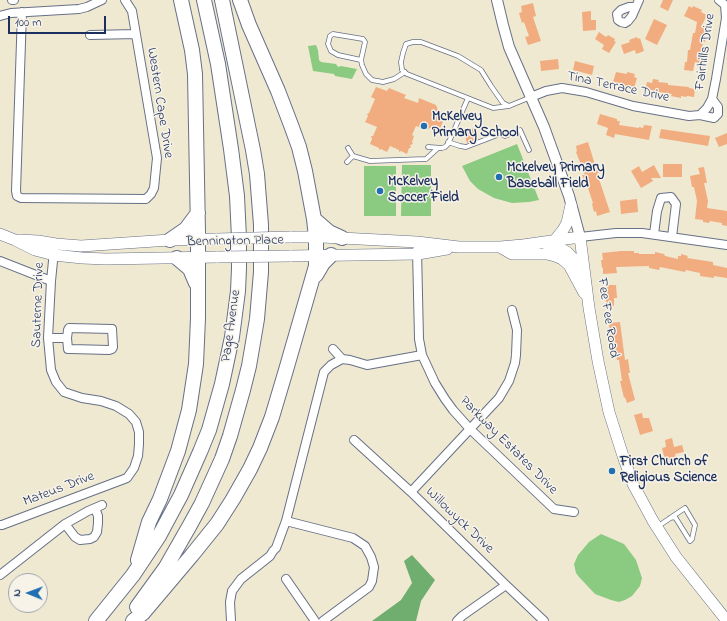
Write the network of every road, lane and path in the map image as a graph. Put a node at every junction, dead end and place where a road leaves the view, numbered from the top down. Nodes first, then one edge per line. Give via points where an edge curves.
1 (102, 0) edge
2 (125, 0) edge
3 (181, 0) edge
4 (194, 0) edge
5 (204, 0) edge
6 (222, 0) edge
7 (240, 0) edge
8 (497, 0) edge
9 (719, 0) edge
10 (22, 12) junction
11 (0, 16) edge
12 (136, 34) junction
13 (90, 35) dead end
14 (361, 60) junction
15 (218, 64) junction
16 (405, 72) junction
17 (531, 97) junction
18 (468, 98) junction
19 (712, 99) junction
20 (509, 106) junction
21 (700, 115) junction
22 (448, 142) junction
23 (428, 147) dead end
24 (348, 148) dead end
25 (438, 148) junction
26 (529, 150) dead end
27 (353, 156) junction
28 (347, 162) dead end
29 (571, 205) junction
30 (198, 213) junction
31 (314, 218) junction
32 (0, 234) edge
33 (654, 234) junction
34 (316, 237) junction
35 (580, 237) junction
36 (672, 237) junction
37 (342, 238) junction
38 (198, 239) junction
39 (170, 240) junction
40 (555, 240) junction
41 (417, 242) junction
42 (543, 242) junction
43 (727, 245) edge
44 (459, 247) junction
45 (500, 247) junction
46 (55, 250) junction
47 (418, 254) junction
48 (316, 255) junction
49 (331, 255) junction
50 (177, 258) junction
51 (198, 258) junction
52 (0, 261) edge
53 (584, 270) junction
54 (50, 281) junction
55 (311, 284) junction
56 (197, 286) junction
57 (588, 300) junction
58 (512, 310) dead end
59 (48, 338) junction
60 (68, 338) junction
61 (333, 349) dead end
62 (422, 355) junction
63 (342, 359) junction
64 (470, 430) junction
65 (354, 440) dead end
66 (127, 478) joint
67 (411, 492) junction
68 (574, 512) dead end
69 (670, 518) junction
70 (286, 521) junction
71 (64, 524) junction
72 (0, 525) edge
73 (657, 527) junction
74 (0, 575) edge
75 (133, 576) junction
76 (286, 579) dead end
77 (506, 585) junction
78 (96, 621) edge
79 (125, 621) edge
80 (133, 621) edge
81 (231, 621) edge
82 (315, 621) edge
83 (323, 621) edge
84 (457, 621) edge
85 (544, 621) edge
86 (726, 621) edge

1 - 10 street via 79,9
2 - 12 street, Western Cape Drive via 132,11
3 - 30 highway via 195,74
4 - 15 highway via 204,44
5 - 15 highway, Page Avenue
6 - 79 highway, Page Avenue via 253,150 260,199 261,272 254,342 230,436 202,503 166,567
7 - 31 highway via 291,124 305,171
8 - 17 street, Fee Fee Road via 509,47
9 - 19 street, Fairhills Drive via 725,5 726,18
10 - 11 street
10 - 12 street, Western Cape Drive via 16,192 16,196 19,197 146,200 151,194 157,158
12 - 13 street, Western Cape Drive
14 - 14 lane via 365,42 363,39 333,34 330,36 328,44 331,51
14 - 16 lane via 366,74 372,80 383,82
15 - 75 highway, Page Avenue via 234,172 238,220 239,268 232,337 221,390 200,452 171,516
16 - 18 lane
16 - 20 lane via 402,70 401,62 406,44 421,42 458,56 481,70 503,103
17 - 20 lane
17 - 21 street, Tina Terrace Drive via 562,88 640,107 689,116
17 - 29 street, Fee Fee Road via 547,134
18 - 20 lane via 493,108
18 - 22 lane
19 - 21 street, Fairhills Drive
19 - 21 street, Tina Terrace Drive via 718,107 718,114 714,118
22 - 25 lane via 445,147
22 - 26 lane via 466,146 520,130
23 - 25 lane
24 - 27 lane
25 - 27 lane via 426,159 370,161
27 - 28 lane
29 - 35 street, Fee Fee Road
29 - 40 main road via 568,223
30 - 38 highway
30 - 39 highway via 186,229
31 - 34 highway
31 - 37 highway via 329,232
32 - 46 main road, Bennington Place via 15,240 38,241
33 - 35 street via 620,233
33 - 36 street
33 - 36 street via 661,198 672,197 676,204
34 - 37 main road, Bennington Place
34 - 38 main road, Bennington Place, bridge
34 - 48 highway
35 - 40 main road, Bennington Place
35 - 53 main road, Fee Fee Road
36 - 43 street
37 - 41 main road, Bennington Place
38 - 39 main road, Bennington Place
38 - 51 highway
39 - 46 main road, Bennington Place
40 - 42 main road, Bennington Place
41 - 44 main road, Bennington Place
41 - 47 street, Parkway Estates Drive
42 - 45 main road, Bennington Place
42 - 53 main road via 567,252
44 - 45 main road, Bennington Place
44 - 47 main road, Bennington Place
45 - 57 main road via 512,254 547,254 562,259 569,265
46 - 50 main road, Bennington Place via 82,258
46 - 54 street, Sauterne Drive
47 - 49 main road, Bennington Place
47 - 62 street, Parkway Estates Drive via 419,339
48 - 49 main road, Bennington Place
48 - 51 main road, Bennington Place, bridge
48 - 55 highway
49 - 55 highway
50 - 51 main road, Bennington Place
50 - 56 highway via 190,270
51 - 56 highway
52 - 54 street
53 - 57 main road, Fee Fee Road
54 - 59 street, Sauterne Drive
55 - 80 highway via 272,417 250,469 217,524 143,613
56 - 75 highway via 196,364 189,410 178,451 149,522
57 - 73 main road, Fee Fee Road via 609,412 633,484
58 - 64 street via 517,330 515,363 509,381 499,398
59 - 60 street
59 - 66 street, Sauterne Drive via 51,370 64,392 116,406 136,422 139,432 138,456
60 - 60 street via 69,328 112,329 113,347 109,350 68,349
61 - 63 street
62 - 63 street via 367,365
62 - 64 street, Parkway Estates Drive via 444,400
63 - 70 street via 330,365 324,372
64 - 67 street
64 - 68 street, Parkway Estates Drive via 554,509
65 - 67 street, Willowyck Drive
66 - 72 street, Mateus Drive
67 - 77 street, Willowyck Drive
69 - 69 lane via 675,517 690,541 695,525 685,508
69 - 73 lane
70 - 81 street via 276,548 270,556 240,579 232,591
70 - 83 street via 353,538 365,546 371,556 374,567 372,581 368,587
71 - 71 street via 98,507 97,532 90,539 80,540
71 - 74 street
73 - 86 main road, Fee Fee Road via 676,557
75 - 78 highway, Page Avenue
76 - 82 street
77 - 84 street
77 - 85 street, Willowyck Drive

